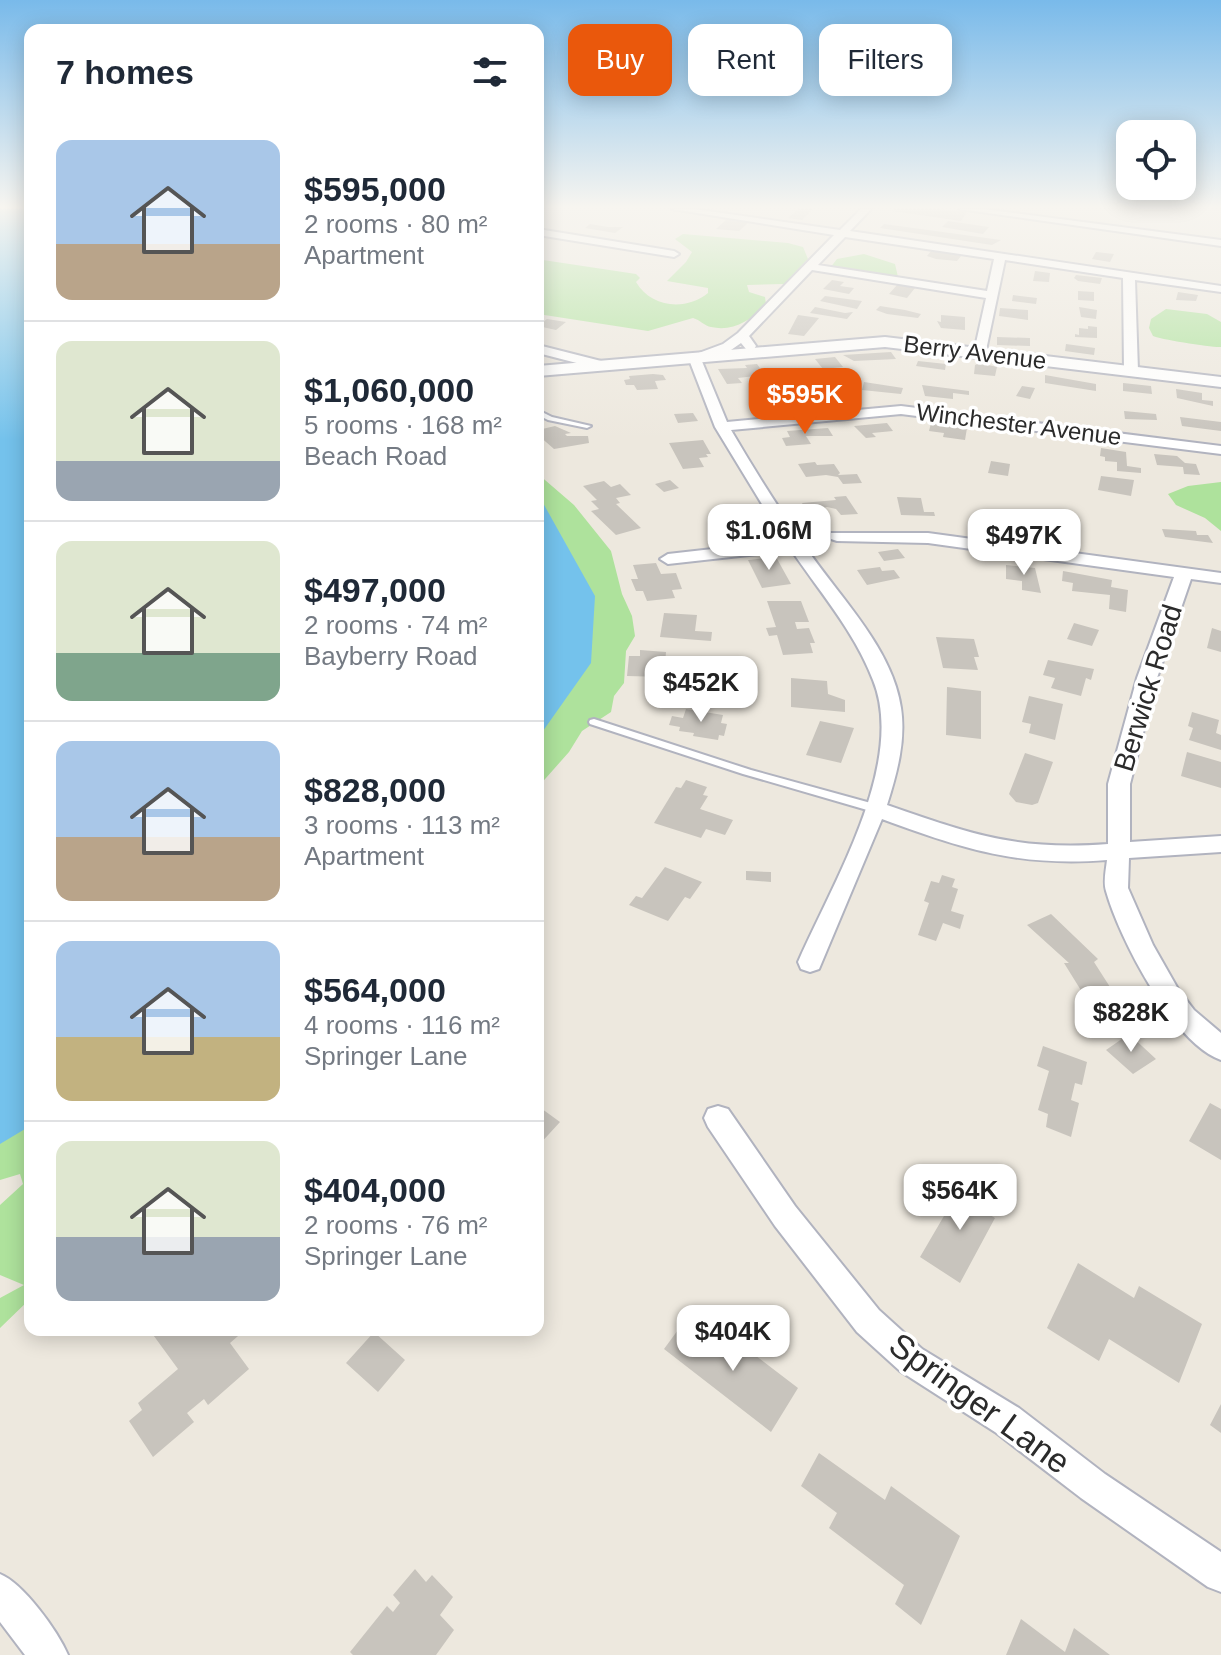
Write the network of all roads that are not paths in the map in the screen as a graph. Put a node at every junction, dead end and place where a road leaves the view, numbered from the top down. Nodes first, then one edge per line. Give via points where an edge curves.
1 (792, 286) edge
2 (935, 286) edge
3 (993, 286) edge
4 (1129, 286) edge
5 (991, 295) junction
6 (742, 336) junction
7 (544, 351) edge
8 (754, 351) junction
9 (980, 352) junction
10 (694, 357) junction
11 (600, 365) junction
12 (544, 370) edge
13 (1131, 371) junction
14 (1221, 382) edge
15 (544, 416) edge
16 (587, 426) dead end
17 (722, 427) junction
18 (1221, 450) edge
19 (837, 536) dead end
20 (792, 539) junction
21 (668, 559) dead end
22 (1184, 574) junction
23 (1221, 578) edge
24 (594, 722) dead end
25 (874, 808) junction
26 (1221, 844) edge
27 (1120, 851) junction
28 (810, 962) dead end
29 (1221, 1049) edge
30 (718, 1118) dead end
31 (1221, 1574) edge
32 (0, 1592) edge
33 (49, 1655) edge

1 - 6 street
2 - 5 street
3 - 5 street
4 - 13 street
5 - 9 street
6 - 8 street
6 - 10 street via 727,347
7 - 11 street
8 - 9 street, Berry Avenue via 885,342
8 - 10 street, Berry Avenue
9 - 13 street, Berry Avenue
10 - 11 street, Berry Avenue
10 - 17 street
11 - 12 street, Berry Avenue
13 - 14 street, Berry Avenue
15 - 16 lane
17 - 18 street, Winchester Avenue via 901,410
17 - 20 street
19 - 22 street via 928,538
20 - 21 street via 758,549
20 - 25 street via 843,611 893,703 894,730
22 - 23 street
22 - 27 street, Berwick Road via 1147,678 1119,784
24 - 25 lane
25 - 27 street via 1015,852
25 - 28 street
26 - 27 street
27 - 29 street, Berwick Road via 1116,888 1142,947 1185,1017
30 - 31 street, Springer Lane via 825,1269 868,1321 911,1360 1007,1420
32 - 33 street

